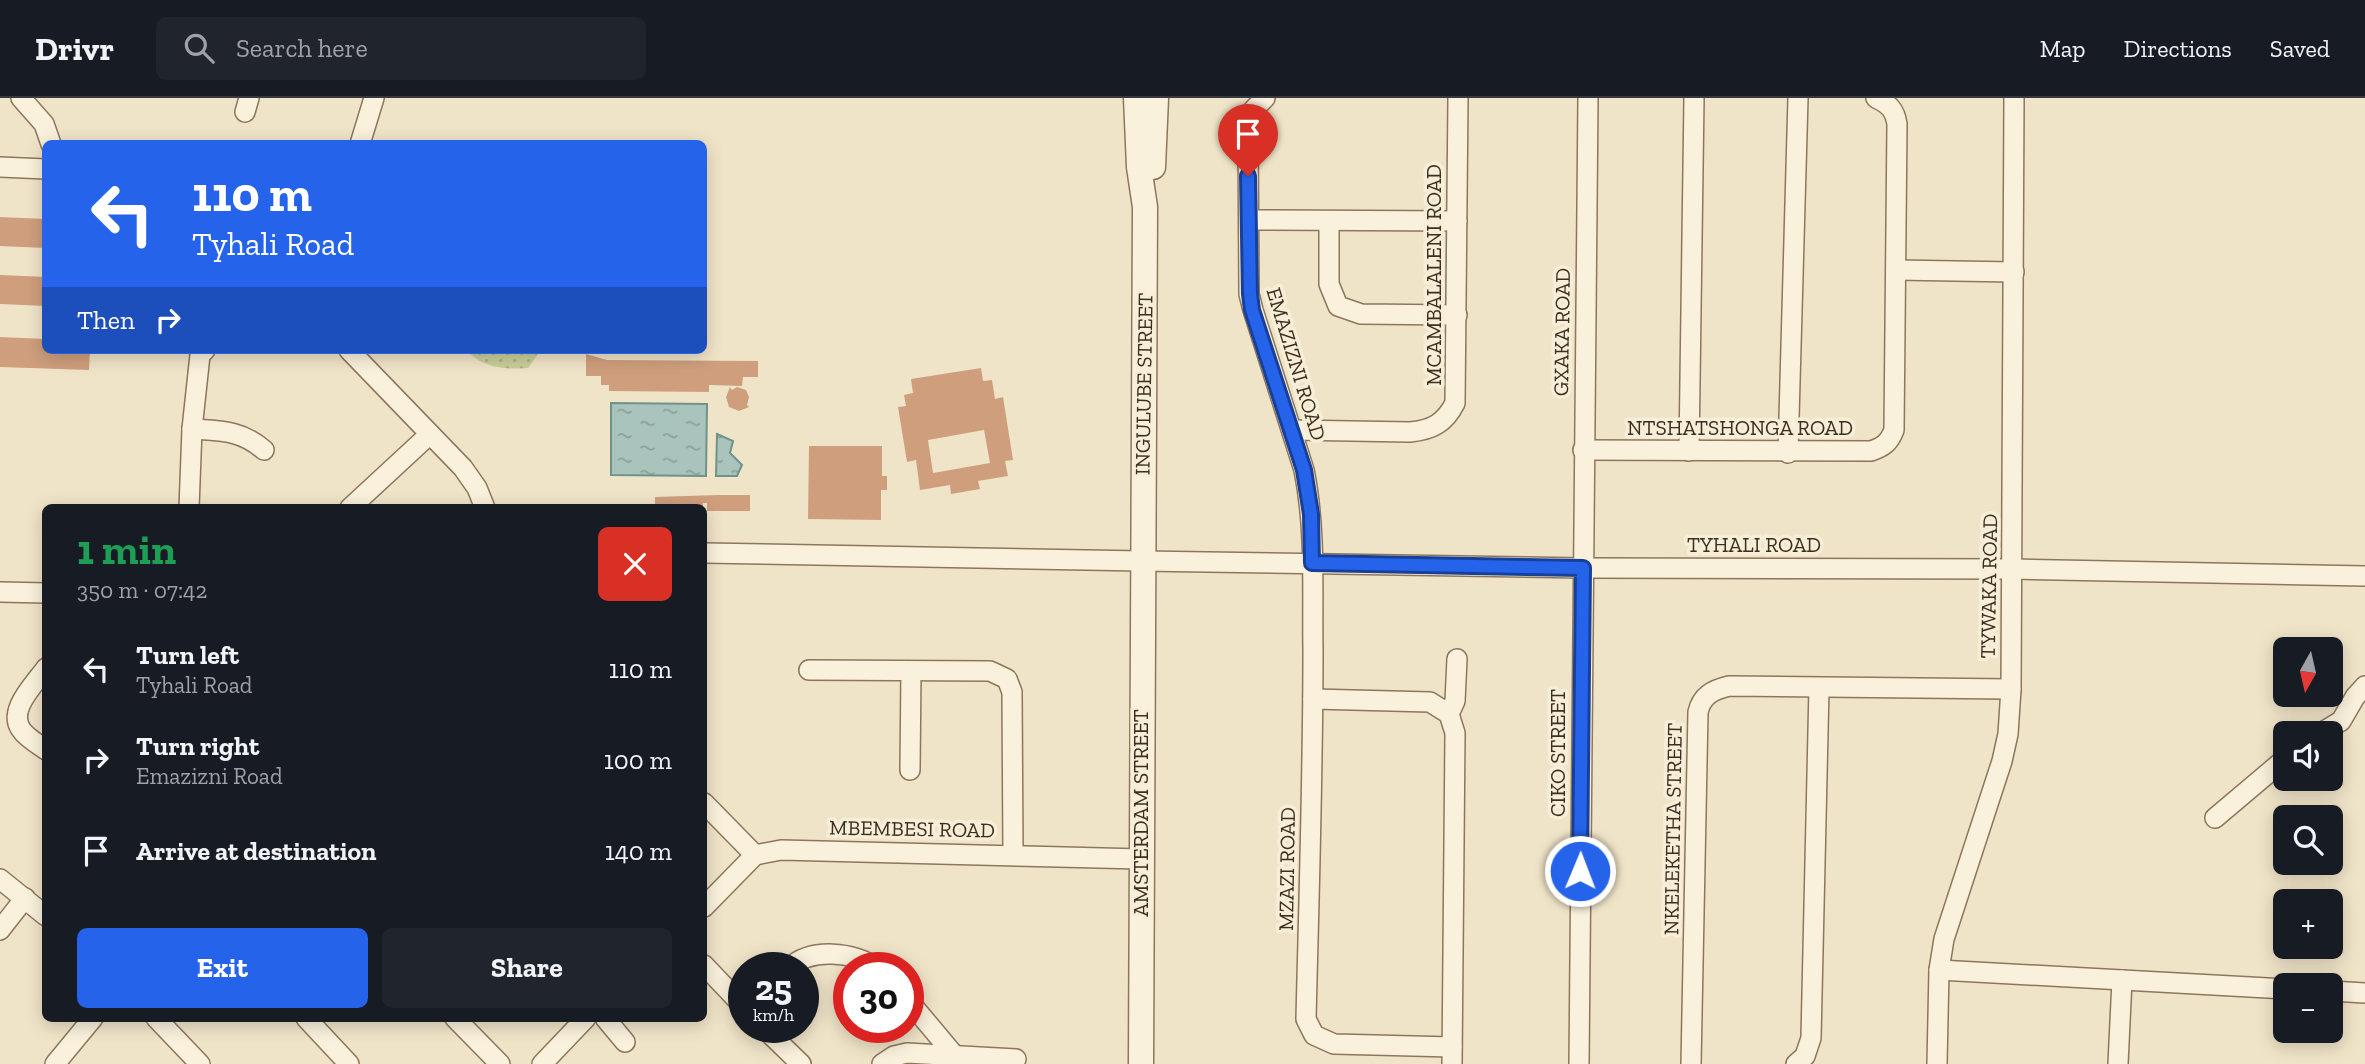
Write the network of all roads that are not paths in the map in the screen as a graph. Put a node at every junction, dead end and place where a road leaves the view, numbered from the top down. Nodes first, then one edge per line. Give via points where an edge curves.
1 (21, 98) edge
2 (374, 98) edge
3 (1136, 98) edge
4 (1156, 98) edge
5 (1265, 98) edge
6 (1458, 98) edge
7 (1588, 98) edge
8 (1693, 98) edge
9 (1798, 98) edge
10 (1877, 98) edge
11 (2014, 98) edge
12 (50, 140) edge
13 (361, 140) edge
14 (0, 167) edge
15 (42, 169) edge
16 (1145, 207) junction
17 (1249, 220) junction
18 (1457, 220) junction
19 (1329, 221) junction
20 (1896, 270) junction
21 (2014, 272) junction
22 (1457, 315) junction
23 (201, 354) edge
24 (353, 354) edge
25 (192, 429) junction
26 (1292, 430) junction
27 (430, 434) junction
28 (264, 450) dead end
29 (1583, 450) junction
30 (1689, 451) junction
31 (1788, 453) junction
32 (189, 504) edge
33 (354, 504) edge
34 (483, 504) edge
35 (707, 553) edge
36 (1142, 561) junction
37 (1312, 563) junction
38 (1583, 568) junction
39 (2013, 569) junction
40 (2365, 576) edge
41 (0, 592) edge
42 (42, 593) edge
43 (1457, 659) dead end
44 (809, 670) dead end
45 (911, 671) junction
46 (42, 674) edge
47 (2365, 686) edge
48 (1819, 688) junction
49 (2011, 689) junction
50 (1313, 699) junction
51 (1449, 714) junction
52 (2341, 721) edge
53 (42, 747) edge
54 (2273, 769) edge
55 (910, 770) dead end
56 (707, 806) edge
57 (2215, 818) dead end
58 (1013, 854) junction
59 (755, 855) junction
60 (1141, 859) junction
61 (0, 879) edge
62 (25, 898) junction
63 (707, 904) edge
64 (42, 913) edge
65 (0, 930) edge
66 (707, 968) edge
67 (1939, 970) junction
68 (2123, 980) junction
69 (2273, 988) edge
70 (728, 990) edge
71 (2343, 992) edge
72 (2365, 993) edge
73 (924, 1019) edge
74 (90, 1022) edge
75 (160, 1022) edge
76 (310, 1022) edge
77 (459, 1022) edge
78 (582, 1022) edge
79 (608, 1022) edge
80 (625, 1042) dead end
81 (780, 1043) edge
82 (1452, 1055) edge
83 (955, 1056) junction
84 (1016, 1059) dead end
85 (55, 1064) edge
86 (200, 1064) edge
87 (349, 1064) edge
88 (500, 1064) edge
89 (542, 1064) edge
90 (802, 1064) edge
91 (882, 1064) edge
92 (1141, 1064) edge
93 (1578, 1064) edge
94 (1691, 1064) edge
95 (1796, 1064) edge
96 (1937, 1064) edge
97 (2118, 1064) edge

1 - 12 street via 44,124
2 - 13 street
3 - 16 street, INGULUBE STREET
4 - 16 street, INGULUBE STREET via 1152,173
5 - 17 street, EMAZIZNI ROAD via 1254,109 1248,132
6 - 18 street, MCAMBALALENI ROAD
7 - 29 street, GXAKA ROAD
8 - 30 street
9 - 31 street
10 - 20 street via 1896,114
11 - 21 street, TYWAKA ROAD
14 - 15 street
16 - 36 street, INGULUBE STREET
17 - 19 street
17 - 26 street, EMAZIZNI ROAD via 1252,310
18 - 19 street
18 - 22 street, MCAMBALALENI ROAD
19 - 22 street via 1329,284 1338,306 1361,313
20 - 21 street
20 - 31 street, NTSHATSHONGA ROAD via 1891,439 1871,452
21 - 39 street, TYWAKA ROAD
22 - 26 street, MCAMBALALENI ROAD via 1455,403 1438,425 1410,432
23 - 25 street
24 - 27 street
25 - 28 street via 241,435
25 - 32 street
26 - 37 street, EMAZIZNI ROAD via 1309,496
27 - 33 street
27 - 34 street via 463,468
29 - 30 street, NTSHATSHONGA ROAD
29 - 38 street, GXAKA ROAD
30 - 31 street, NTSHATSHONGA ROAD
35 - 36 street, TYHALI ROAD
36 - 37 street, TYHALI ROAD
36 - 60 street, AMSTERDAM STREET
37 - 38 street, TYHALI ROAD
37 - 50 street, MZAZI ROAD
38 - 39 street, TYHALI ROAD
38 - 93 street, CIKO STREET
39 - 40 street, TYHALI ROAD
39 - 49 street, TYWAKA ROAD
41 - 42 street
43 - 51 street via 1455,701
44 - 45 street
45 - 55 street
45 - 58 street via 990,671 1007,679 1013,692
46 - 53 street via 18,709 18,720 22,731
47 - 52 street
48 - 49 street, NKELEKETHA STREET
48 - 94 street, NKELEKETHA STREET via 1729,686 1713,690 1700,705
48 - 95 street via 1811,1038 1805,1056
49 - 67 street, TYWAKA ROAD via 2002,761 1944,939
50 - 51 street via 1430,702
50 - 82 street, MZAZI ROAD via 1306,1019 1314,1035 1334,1044
51 - 82 street via 1455,733
54 - 57 street
56 - 59 street
58 - 59 street, MBEMBESI ROAD via 781,850
58 - 60 street, MBEMBESI ROAD
59 - 63 street
60 - 92 street, AMSTERDAM STREET
61 - 62 street
62 - 64 street
62 - 65 street
66 - 70 street
67 - 68 street
67 - 96 street, TYWAKA ROAD
68 - 69 street
68 - 97 street
71 - 72 street
73 - 83 street
74 - 85 street
75 - 86 street
76 - 87 street
77 - 88 street
78 - 89 street
79 - 80 street
81 - 90 street
83 - 84 street
83 - 91 street via 907,1053

